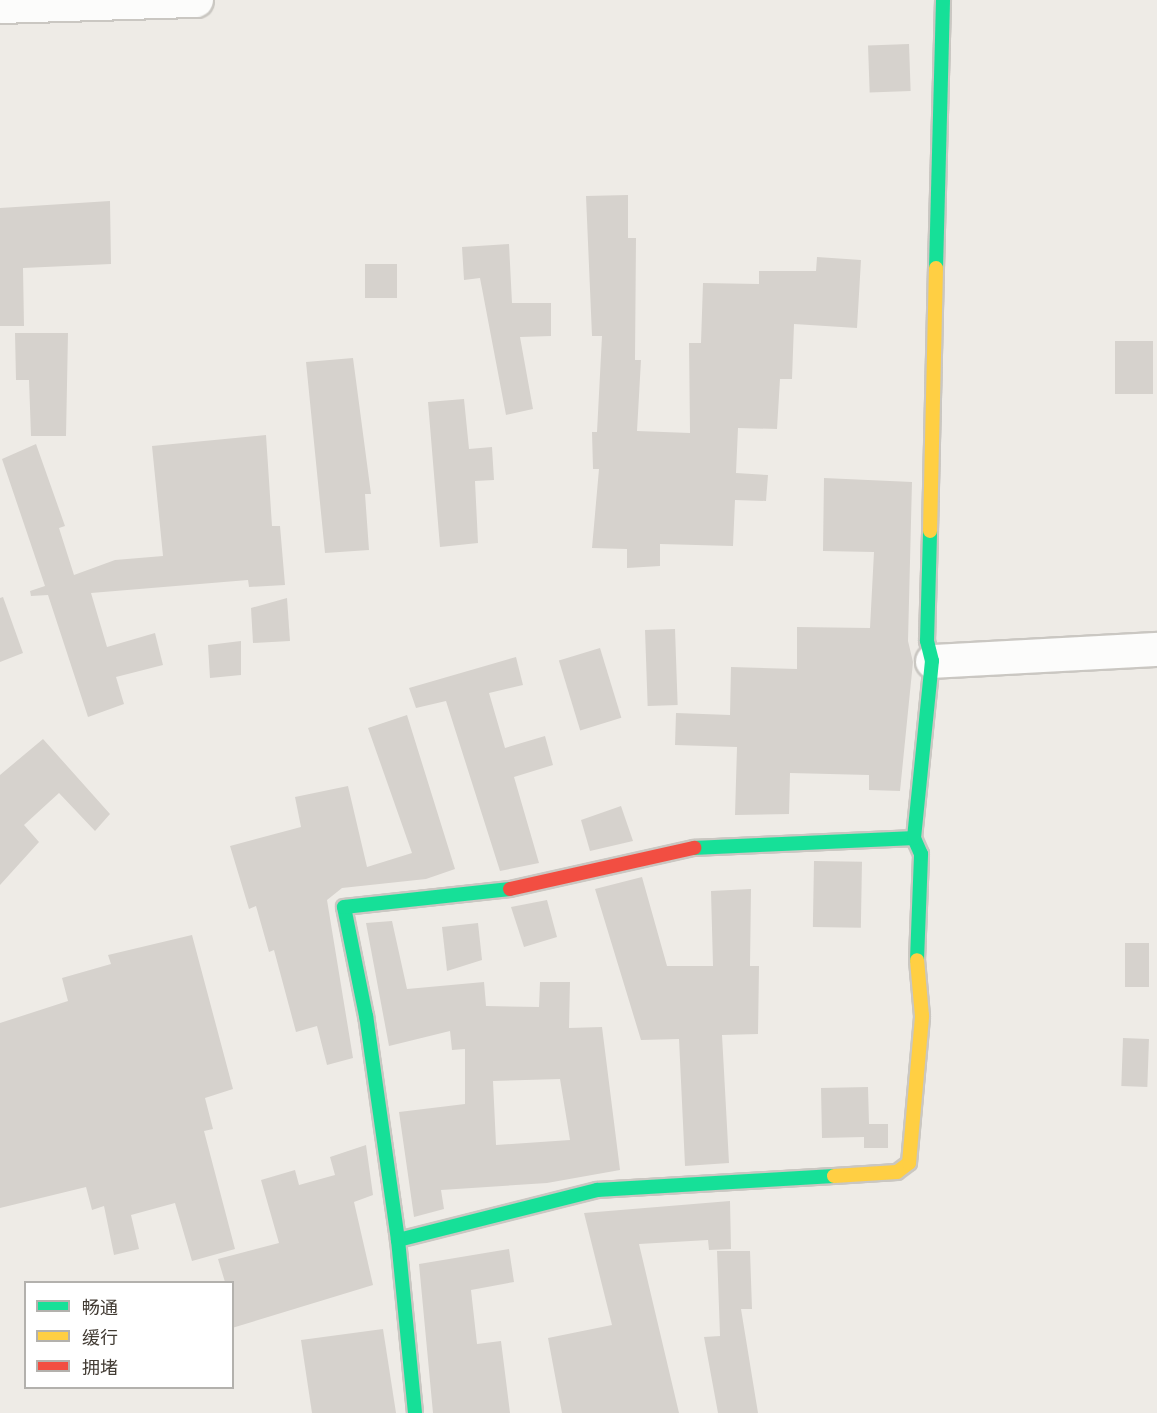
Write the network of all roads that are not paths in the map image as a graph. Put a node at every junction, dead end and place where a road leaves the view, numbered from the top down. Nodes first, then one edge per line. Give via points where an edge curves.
1 (3, 0) edge
2 (196, 0) edge
3 (943, 0) edge
4 (0, 6) edge
5 (1157, 649) edge
6 (932, 661) junction
7 (914, 838) junction
8 (398, 1240) junction
9 (415, 1413) edge

1 - 4 street
2 - 4 street
3 - 6 street via 927,641
5 - 6 street
6 - 7 street
7 - 8 street via 921,854 916,995 922,1016 909,1164 897,1172 597,1190
7 - 8 street via 682,848 516,888 344,907 366,1016
8 - 9 street

